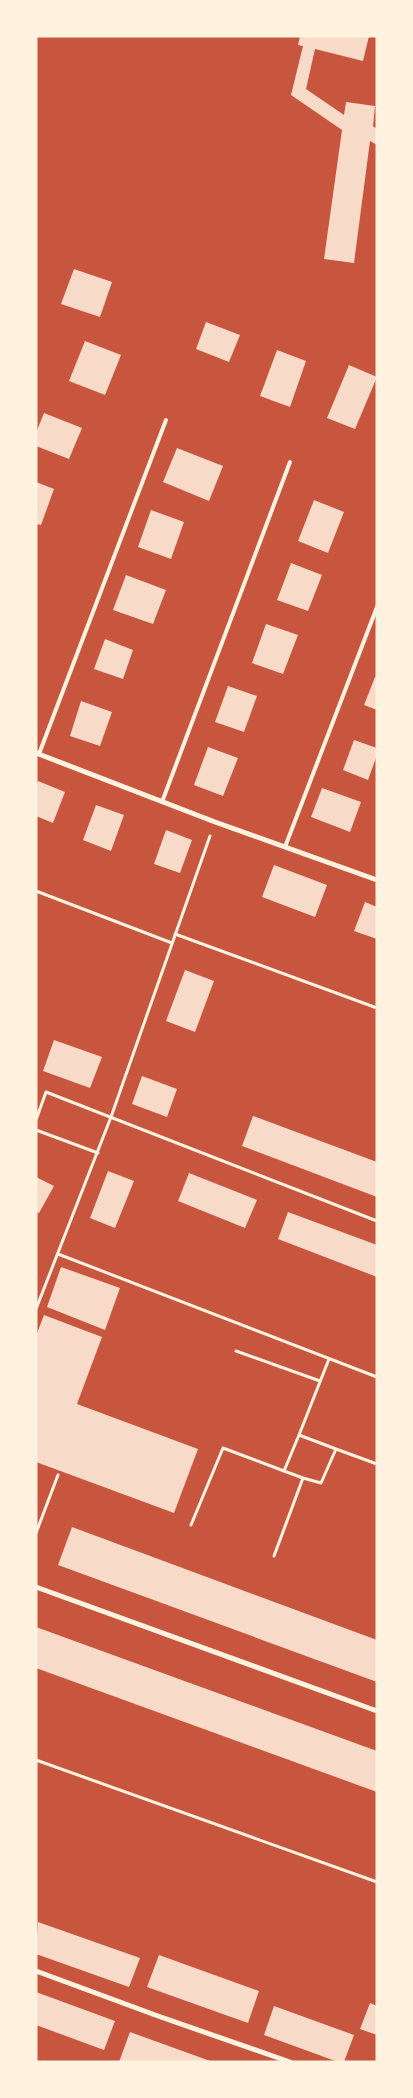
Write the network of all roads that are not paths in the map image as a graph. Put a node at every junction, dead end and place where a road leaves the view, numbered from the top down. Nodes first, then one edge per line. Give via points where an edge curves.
1 (166, 420) dead end
2 (290, 462) dead end
3 (377, 607) edge
4 (38, 754) edge
5 (162, 802) junction
6 (285, 847) junction
7 (377, 880) edge
8 (36, 1587) edge
9 (377, 1711) edge
10 (36, 1971) edge
11 (290, 2062) edge

1 - 4 lane
2 - 5 lane
3 - 6 lane
4 - 5 street
5 - 6 street
6 - 7 street
8 - 9 street
10 - 11 street

